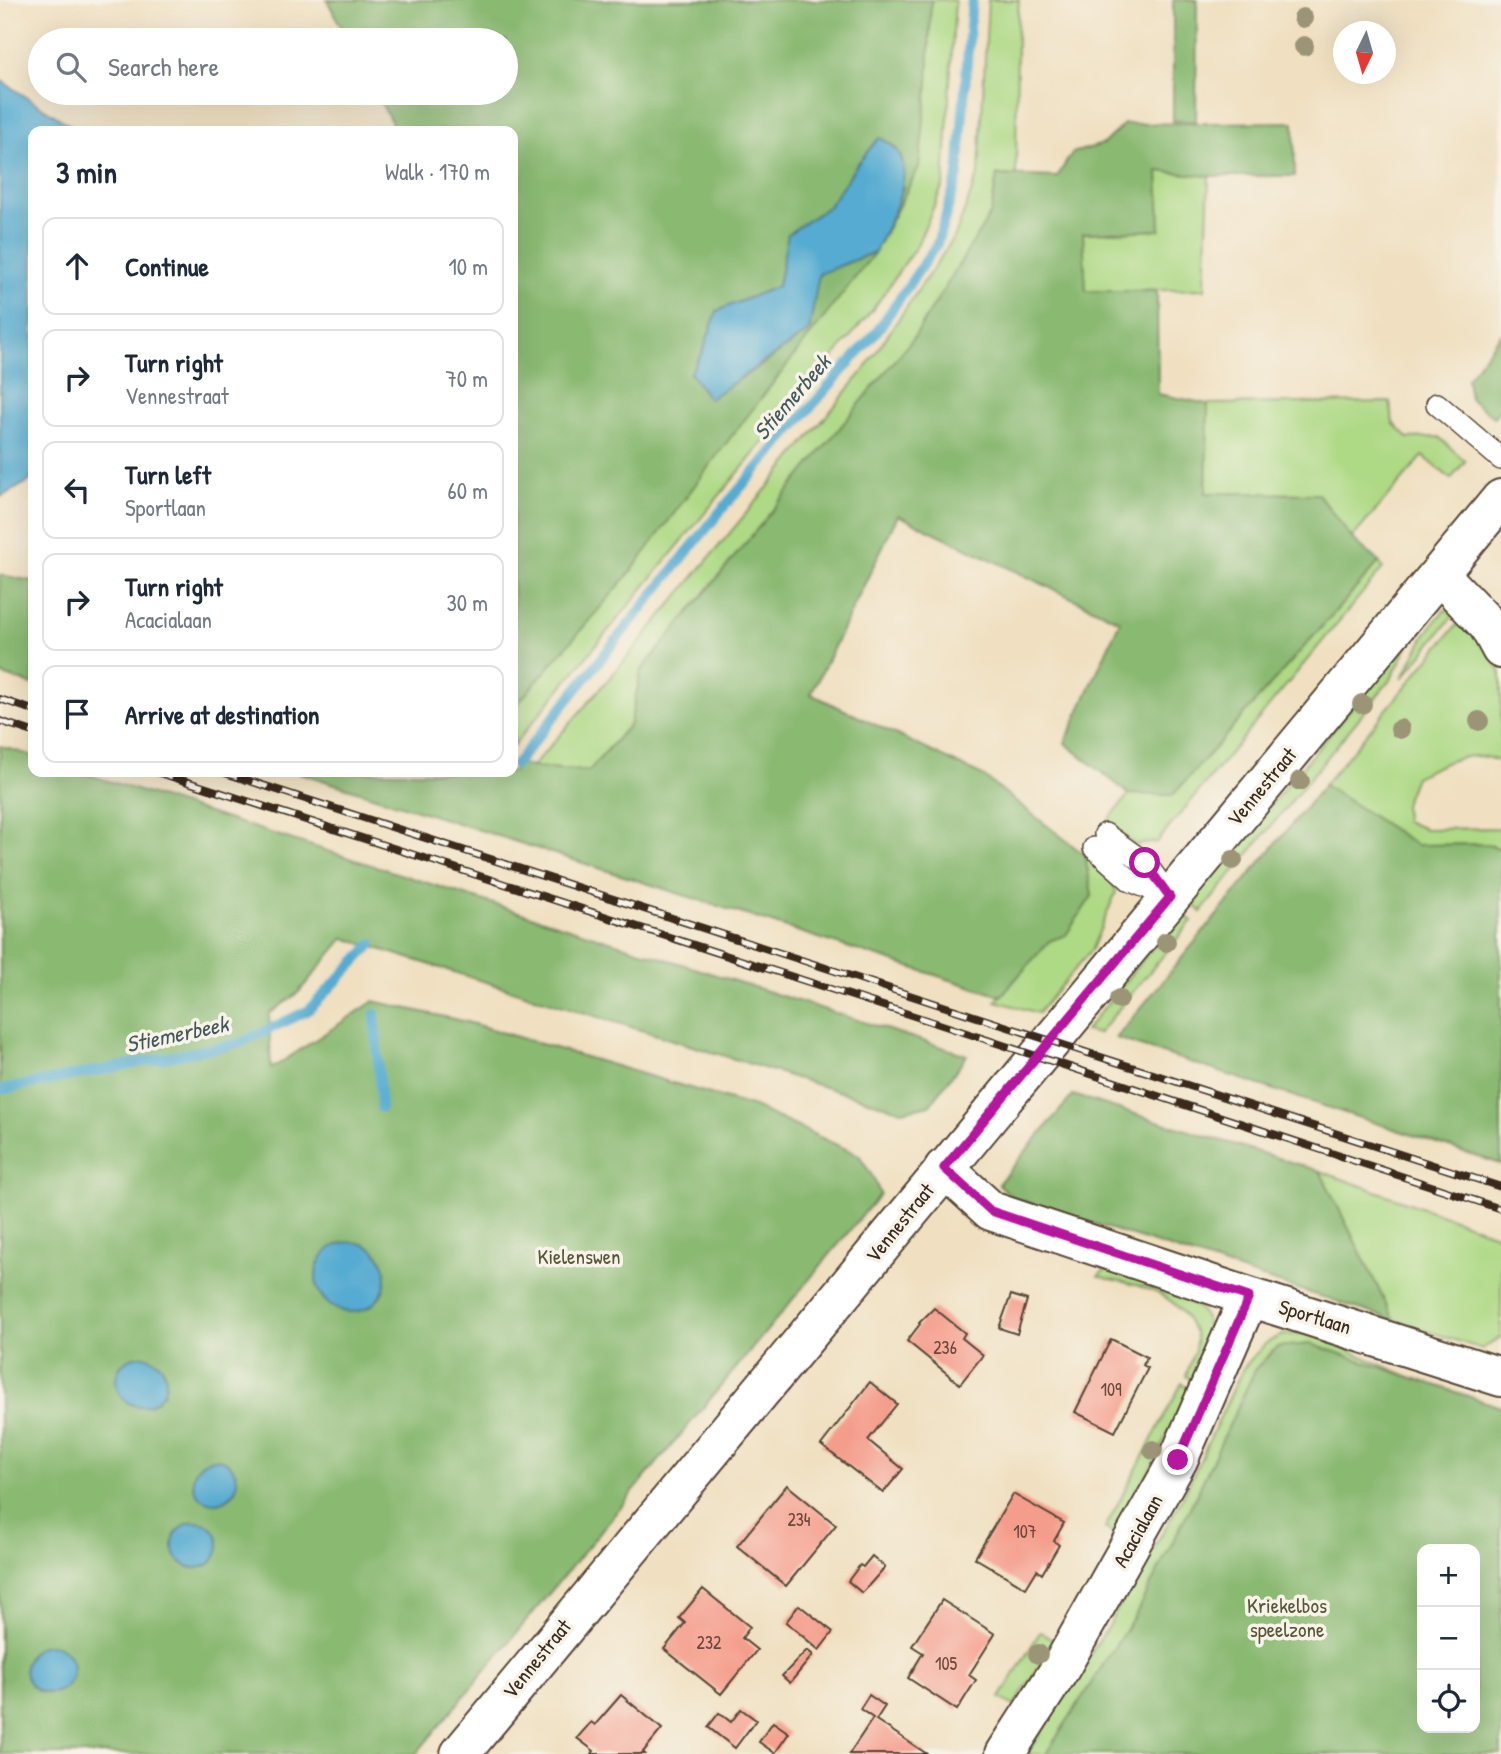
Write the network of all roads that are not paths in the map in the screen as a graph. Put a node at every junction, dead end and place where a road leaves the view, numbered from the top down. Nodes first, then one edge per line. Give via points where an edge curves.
1 (1437, 404) dead end
2 (1501, 459) edge
3 (1501, 499) edge
4 (1439, 574) junction
5 (1501, 649) edge
6 (1100, 841) dead end
7 (1170, 897) junction
8 (944, 1168) junction
9 (1249, 1297) junction
10 (1501, 1377) edge
11 (460, 1754) edge
12 (1005, 1754) edge

1 - 2 lane
3 - 4 street, Vennestraat
4 - 5 street via 1488,625
4 - 7 street, Vennestraat
6 - 7 lane via 1145,863
7 - 8 street, Vennestraat
8 - 9 street, Sportlaan via 991,1211
8 - 11 street, Vennestraat
9 - 10 street, Sportlaan
9 - 12 street, Acacialaan via 1178,1460 1060,1669

